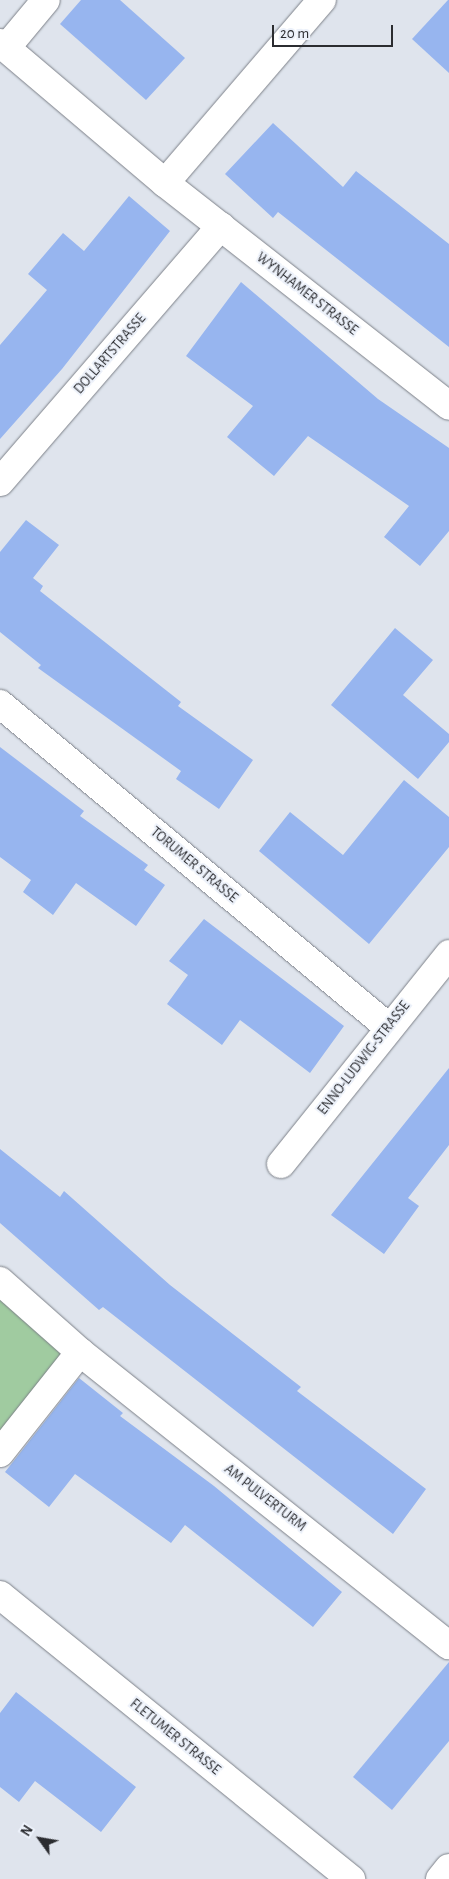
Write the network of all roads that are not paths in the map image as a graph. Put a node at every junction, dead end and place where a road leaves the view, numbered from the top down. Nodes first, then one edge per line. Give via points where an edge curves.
1 (46, 0) edge
2 (322, 0) edge
3 (3, 46) edge
4 (165, 183) junction
5 (220, 226) junction
6 (449, 406) edge
7 (0, 482) edge
8 (0, 704) edge
9 (449, 954) edge
10 (387, 1026) junction
11 (281, 1164) dead end
12 (0, 1281) edge
13 (80, 1352) junction
14 (0, 1452) edge
15 (0, 1595) edge
16 (449, 1645) edge
17 (449, 1868) edge
18 (351, 1879) edge
19 (440, 1879) edge

1 - 3 street, WYNHAMER STRASSE
2 - 4 street
3 - 4 street, WYNHAMER STRASSE
4 - 5 street, WYNHAMER STRASSE
5 - 6 street, WYNHAMER STRASSE
5 - 7 street, DOLLARTSTRASSE
8 - 10 street, TORUMER STRASSE
9 - 10 street, ENNO-LUDWIG-STRASSE
10 - 11 street, ENNO-LUDWIG-STRASSE
12 - 13 street, AM PULVERTURM
13 - 14 street
13 - 16 street, AM PULVERTURM
15 - 18 street, FLETUMER STRASSE
17 - 19 street

